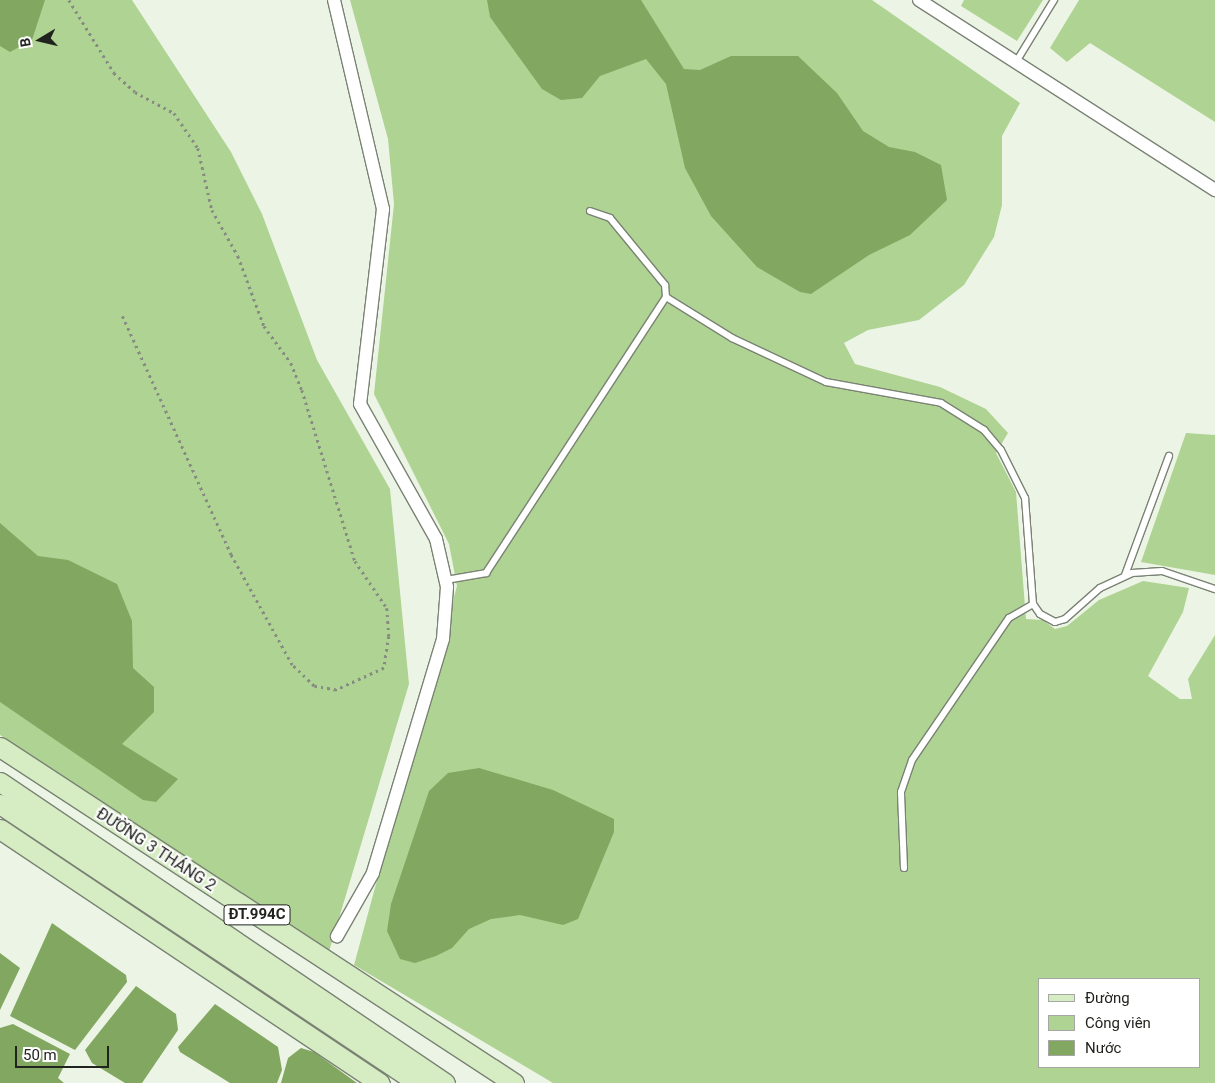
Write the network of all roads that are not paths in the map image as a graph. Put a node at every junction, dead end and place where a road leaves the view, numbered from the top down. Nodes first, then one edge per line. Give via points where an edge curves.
1 (334, 0) edge
2 (919, 0) edge
3 (1054, 0) edge
4 (1016, 62) junction
5 (1215, 190) edge
6 (590, 211) dead end
7 (666, 298) junction
8 (1169, 456) dead end
9 (1126, 575) junction
10 (446, 580) junction
11 (1215, 589) edge
12 (1032, 604) junction
13 (0, 747) edge
14 (0, 782) edge
15 (0, 804) edge
16 (0, 829) edge
17 (904, 868) dead end
18 (337, 936) dead end
19 (380, 1083) edge
20 (418, 1083) edge
21 (445, 1083) edge
22 (514, 1083) edge

1 - 10 street via 383,209 360,404 436,539
2 - 4 street
3 - 4 lane
4 - 5 street
6 - 7 lane via 610,218 664,285
7 - 10 lane via 486,573
7 - 12 lane via 746,346 803,373 826,382 941,403 984,430 1001,450 1025,498
8 - 9 lane
9 - 11 lane via 1162,571
9 - 12 lane via 1055,622
10 - 18 street via 443,639 376,864
12 - 17 lane via 1009,618 912,760 901,792
13 - 22 main road, ĐƯỜNG 3 THÁNG 2 / ĐT.994C
14 - 21 main road, ĐƯỜNG 3 THÁNG 2 / ĐT.994C
15 - 20 main road, ĐT.994C
16 - 19 main road

